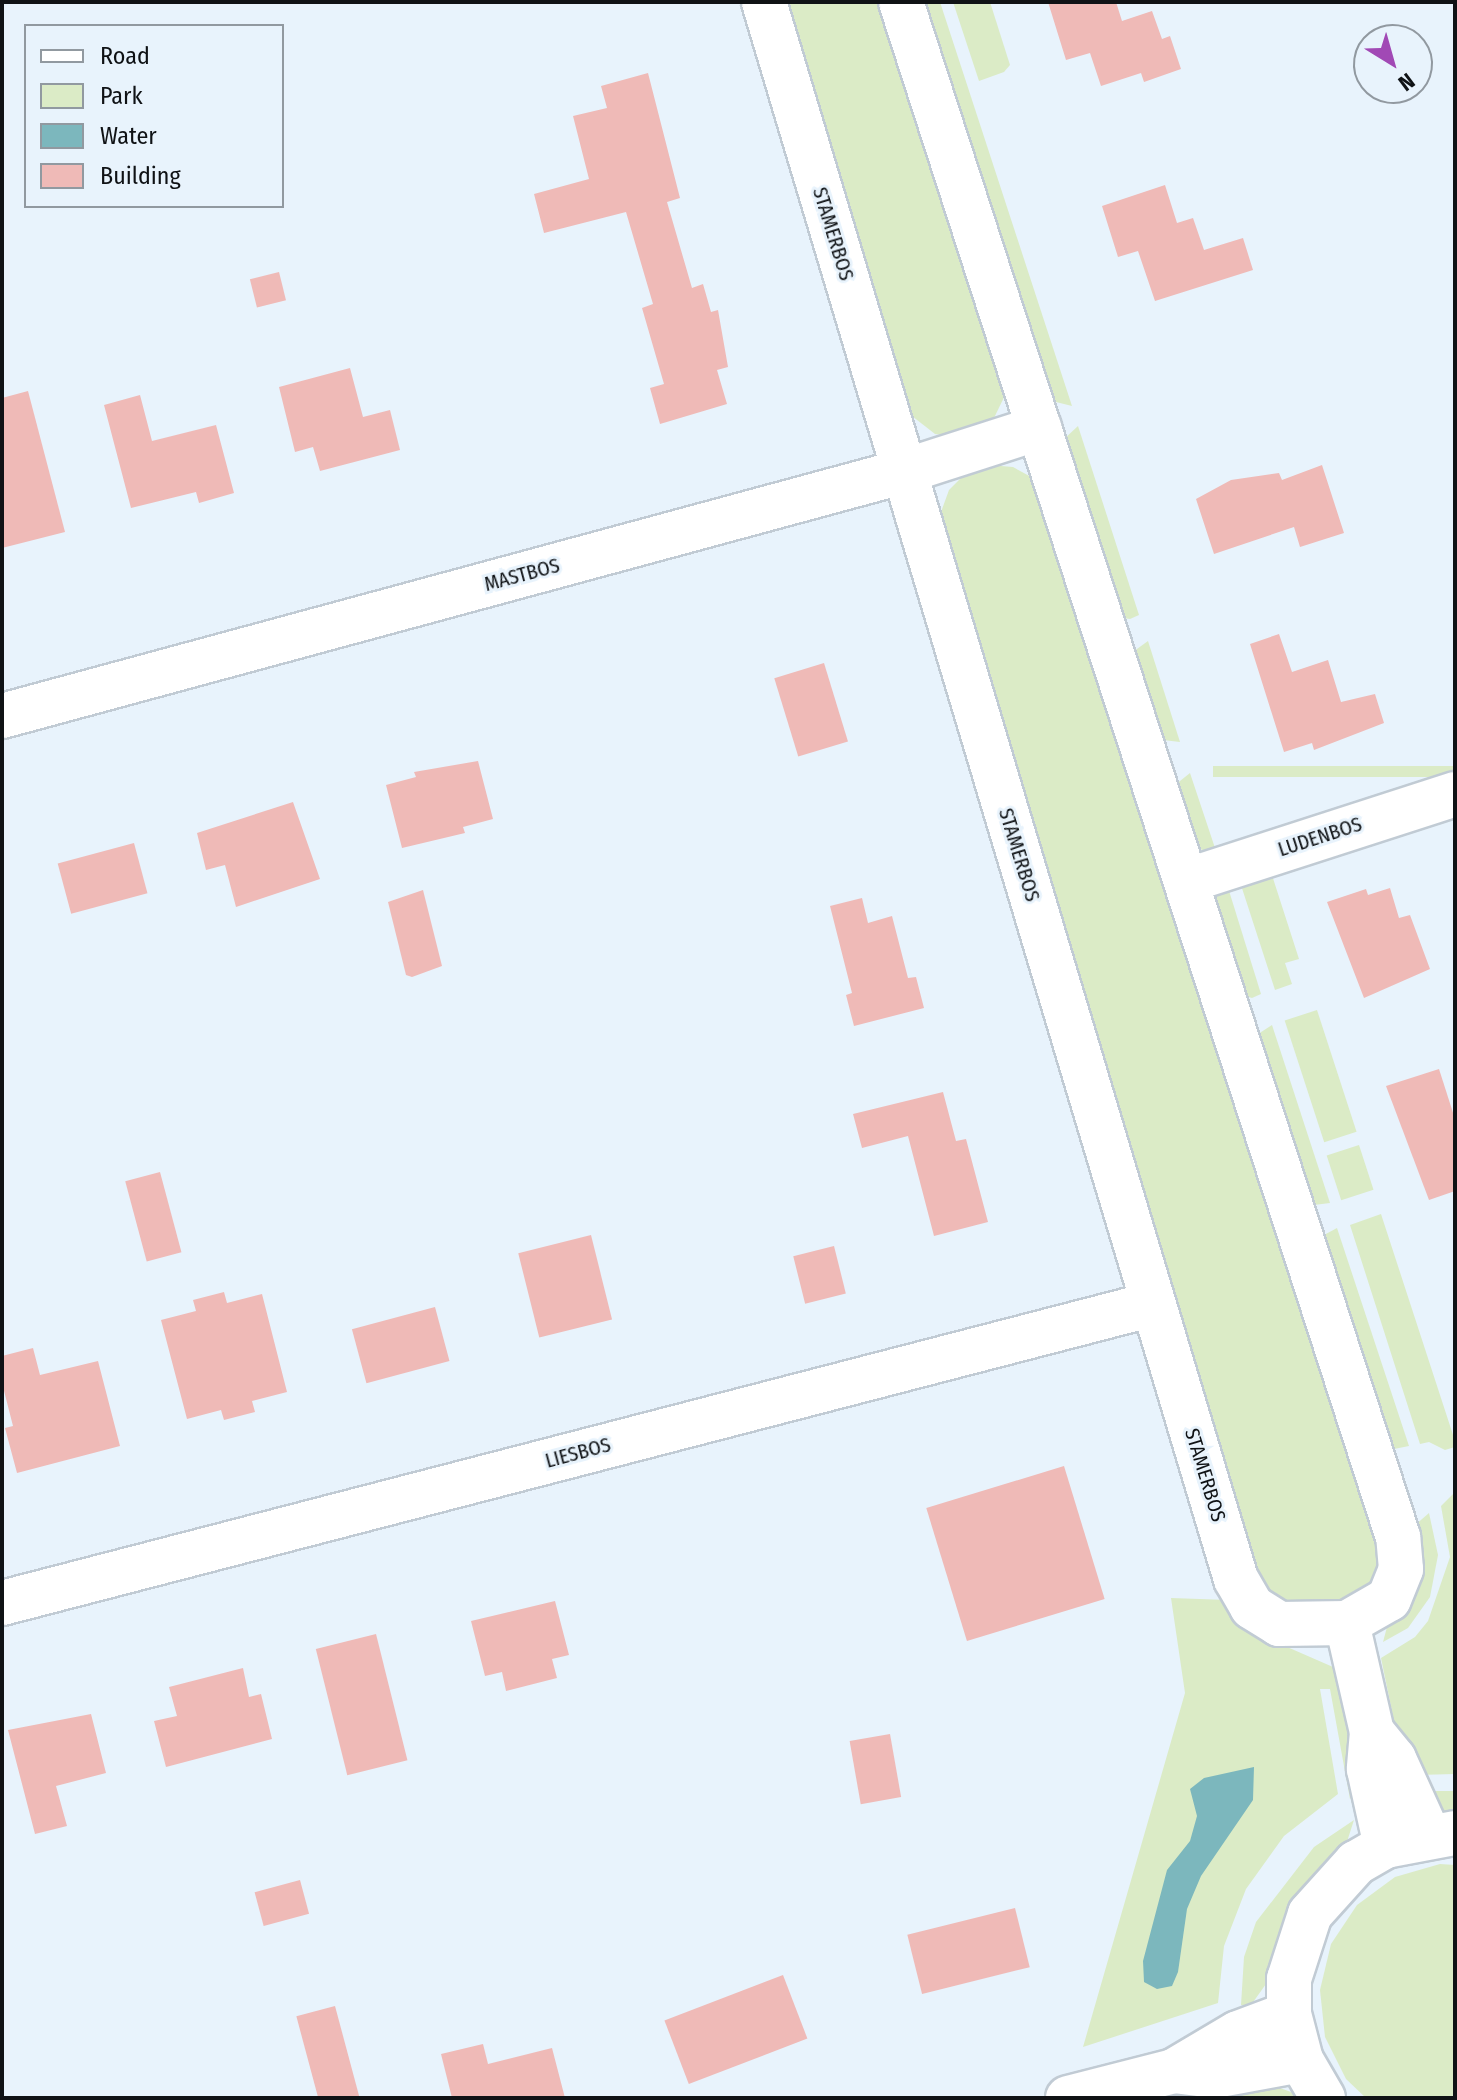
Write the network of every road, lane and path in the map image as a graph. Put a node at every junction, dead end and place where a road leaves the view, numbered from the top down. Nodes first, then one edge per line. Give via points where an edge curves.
1 (764, 2) edge
2 (901, 2) edge
3 (1039, 428) junction
4 (905, 471) junction
5 (2, 716) edge
6 (1455, 794) edge
7 (1186, 881) junction
8 (1153, 1304) junction
9 (2, 1603) edge
10 (1347, 1623) junction
11 (1372, 1732) junction
12 (1441, 1834) edge
13 (1386, 1846) junction
14 (1289, 2014) junction
15 (1301, 2060) junction
16 (1174, 2071) junction
17 (1068, 2098) edge
18 (1323, 2098) edge

1 - 4 street, STAMERBOS
2 - 3 street, STAMERBOS
3 - 4 street, MASTBOS
3 - 7 street, STAMERBOS
4 - 5 street, MASTBOS
4 - 8 street, STAMERBOS
6 - 7 street, LUDENBOS
7 - 10 street, STAMERBOS via 1402,1553 1389,1599
8 - 9 street, LIESBOS
8 - 10 street, STAMERBOS via 1242,1594 1264,1617 1279,1624
10 - 11 street
11 - 12 street
11 - 13 street via 1369,1769
12 - 13 street
13 - 14 street via 1356,1863 1310,1914 1289,1979
14 - 15 street
14 - 16 street via 1238,2033
15 - 16 street via 1214,2076
15 - 18 street
16 - 17 street

